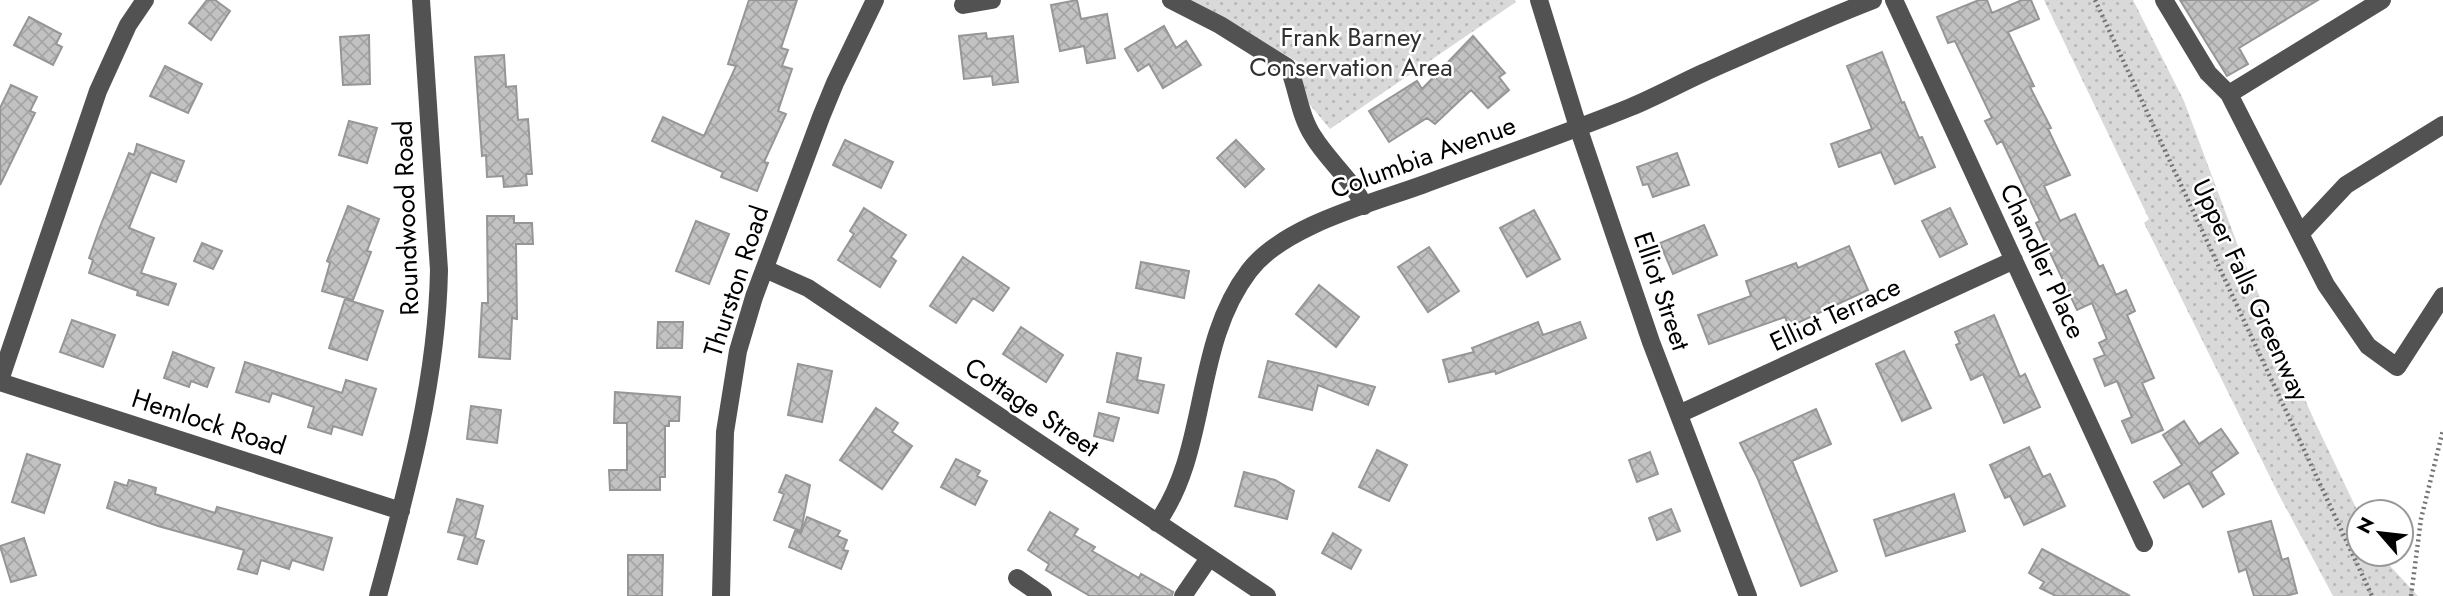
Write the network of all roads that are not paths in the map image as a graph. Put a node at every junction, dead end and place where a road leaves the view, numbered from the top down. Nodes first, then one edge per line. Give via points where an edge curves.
1 (145, 0) edge
2 (421, 0) edge
3 (875, 0) edge
4 (992, 0) edge
5 (1171, 0) edge
6 (1539, 0) edge
7 (1873, 0) edge
8 (1895, 0) edge
9 (2164, 0) edge
10 (2382, 0) edge
11 (962, 5) dead end
12 (2229, 94) junction
13 (2443, 125) edge
14 (1578, 127) junction
15 (1364, 206) junction
16 (2300, 234) junction
17 (2014, 260) junction
18 (765, 269) junction
19 (2443, 296) edge
20 (0, 381) edge
21 (1679, 414) junction
22 (401, 511) junction
23 (1157, 523) junction
24 (2144, 544) dead end
25 (1209, 558) junction
26 (1017, 578) dead end
27 (378, 596) edge
28 (721, 596) edge
29 (1043, 596) edge
30 (1183, 596) edge
31 (1267, 596) edge
32 (1748, 596) edge

1 - 20 street via 98,91
2 - 22 street, Roundwood Road via 438,308 428,391
3 - 18 street, Thurston Road via 835,83
4 - 11 street
5 - 15 street via 1287,67 1313,137
6 - 14 street, Elliot Street
7 - 14 street, Columbia Avenue
8 - 17 street, Chandler Place
9 - 12 street via 2208,73
10 - 12 street
12 - 16 street
13 - 16 street via 2352,181
14 - 15 street, Columbia Avenue
14 - 21 street, Elliot Street
15 - 23 street, Columbia Avenue via 1279,243 1239,285 1214,337 1180,484
16 - 19 street via 2326,285 2368,346 2396,368
17 - 21 street, Elliot Terrace
17 - 24 street, Chandler Place
18 - 23 street, Cottage Street via 808,288
18 - 28 street, Thurston Road via 740,342 729,395
20 - 22 street, Hemlock Road
21 - 32 street, Elliot Street
22 - 27 street, Roundwood Road
23 - 25 street, Cottage Street
25 - 30 street
25 - 31 street, Cottage Street
26 - 29 street

